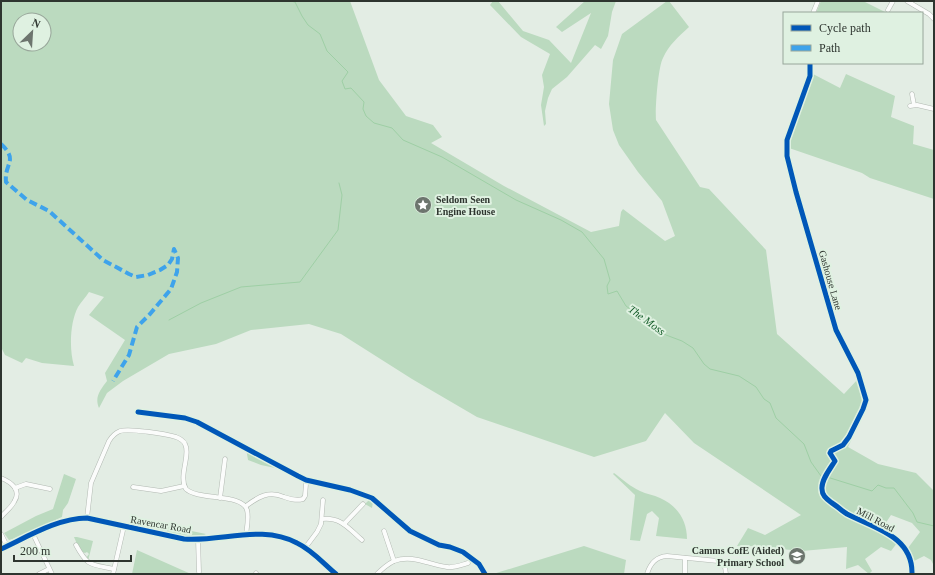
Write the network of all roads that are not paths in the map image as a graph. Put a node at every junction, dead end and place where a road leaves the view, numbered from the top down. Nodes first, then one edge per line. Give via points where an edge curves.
1 (818, 1) edge
2 (892, 1) edge
3 (908, 1) edge
4 (888, 10) dead end
5 (813, 12) edge
6 (934, 19) edge
7 (810, 64) edge
8 (912, 94) dead end
9 (934, 109) edge
10 (225, 459) dead end
11 (1, 478) edge
12 (306, 484) dead end
13 (184, 486) junction
14 (822, 486) joint
15 (133, 487) dead end
16 (15, 488) junction
17 (50, 489) dead end
18 (220, 498) junction
19 (323, 500) dead end
20 (363, 504) dead end
21 (246, 506) junction
22 (1, 517) edge
23 (87, 518) junction
24 (322, 519) junction
25 (344, 524) junction
26 (124, 526) junction
27 (384, 531) dead end
28 (1, 534) edge
29 (33, 534) junction
30 (246, 535) junction
31 (198, 539) junction
32 (359, 540) dead end
33 (76, 545) dead end
34 (7, 546) junction
35 (305, 548) junction
36 (1, 549) edge
37 (88, 553) dead end
38 (82, 556) junction
39 (685, 558) junction
40 (394, 561) junction
41 (468, 563) dead end
42 (49, 569) junction
43 (330, 570) junction
44 (113, 572) edge
45 (199, 572) dead end
46 (39, 574) edge
47 (52, 574) edge
48 (327, 574) edge
49 (336, 574) edge
50 (377, 574) edge
51 (647, 574) edge
52 (685, 574) edge
53 (726, 574) edge
54 (912, 574) edge

1 - 5 street
2 - 4 street
3 - 6 street
7 - 14 street, Gashouse Lane via 810,76 787,140 787,156 836,330 858,373 866,400 849,437 843,445 830,453 835,461
8 - 9 street via 912,105
10 - 18 street
11 - 16 street
12 - 21 street via 303,499 295,500 267,494
13 - 15 street via 161,491
13 - 18 street via 191,493
13 - 23 street via 186,449 182,440 158,434 121,431 111,438 91,483
14 - 54 street, Mill Road via 823,496 846,513 884,531 901,544 911,560
16 - 17 street via 26,484 44,490
16 - 22 street via 15,502
18 - 21 street via 236,500
19 - 24 street
20 - 25 street
21 - 30 street
23 - 26 street, Ravencar Road
23 - 29 street, Ravencar Road via 63,521
24 - 25 street via 334,519
24 - 35 street via 320,528
25 - 32 street
26 - 31 street, Ravencar Road via 180,538
26 - 44 street
27 - 40 street
28 - 34 street
29 - 34 street, Ravencar Road
29 - 42 street
30 - 31 street, Ravencar Road
30 - 35 street, Ravencar Road via 278,536
31 - 45 street
33 - 38 street
34 - 36 street, Ravencar Road
35 - 43 street, Ravencar Road
37 - 38 street
38 - 44 street via 85,561
39 - 51 street via 659,558 650,565
39 - 52 street
39 - 53 street via 718,561 725,567
40 - 41 street via 413,559 452,567
40 - 50 street
42 - 46 street
42 - 47 street
43 - 48 street
43 - 49 street, Ravencar Road

